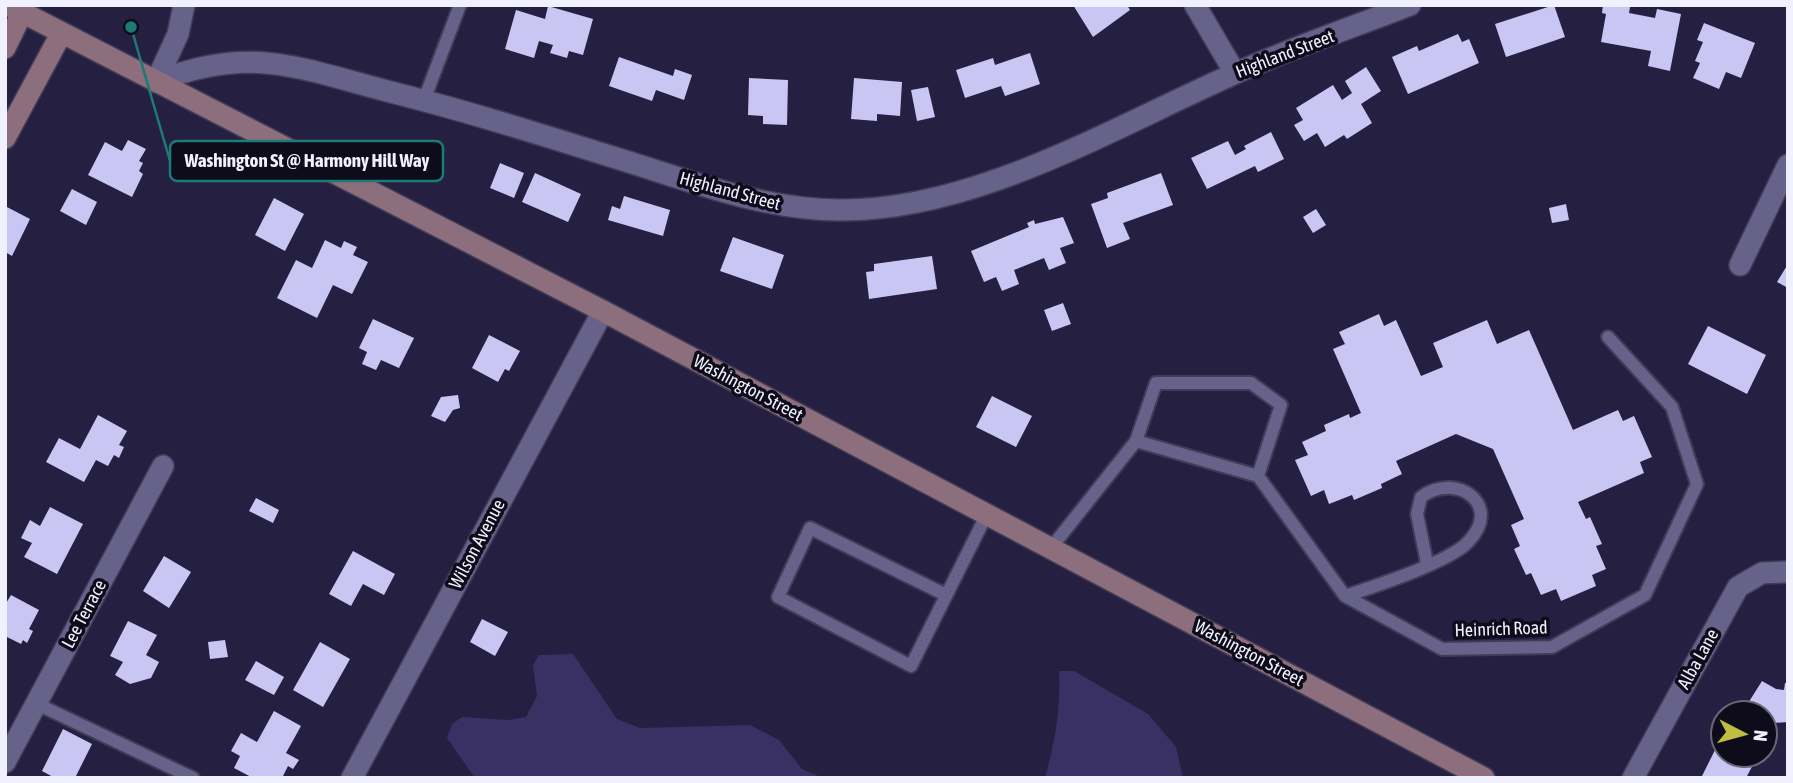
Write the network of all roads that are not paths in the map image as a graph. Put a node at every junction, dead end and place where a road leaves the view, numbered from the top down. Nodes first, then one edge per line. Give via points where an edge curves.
1 (184, 5) edge
2 (460, 5) edge
3 (1195, 5) edge
4 (1409, 5) edge
5 (15, 9) edge
6 (61, 34) junction
7 (5, 48) edge
8 (1235, 73) junction
9 (156, 82) junction
10 (424, 100) junction
11 (5, 138) edge
12 (1788, 165) edge
13 (1740, 265) dead end
14 (603, 311) junction
15 (1608, 337) dead end
16 (1136, 441) junction
17 (163, 466) dead end
18 (1258, 476) junction
19 (987, 514) junction
20 (1051, 548) junction
21 (1427, 563) junction
22 (1786, 572) edge
23 (946, 595) junction
24 (1345, 596) junction
25 (37, 704) junction
26 (5, 762) edge
27 (193, 778) edge
28 (352, 778) edge
29 (1484, 778) edge
30 (1633, 778) edge

1 - 9 street via 174,46
2 - 10 lane
3 - 8 street
4 - 8 street, Highland Street
5 - 6 main road, Washington Street
5 - 7 main road
6 - 9 main road, Washington Street
6 - 11 main road
8 - 10 street, Highland Street via 969,191 905,205 840,210 748,199
9 - 10 street, Highland Street via 209,64 247,60
9 - 14 main road, Washington Street
12 - 13 street
14 - 19 main road, Washington Street
14 - 28 street, Wilson Avenue
15 - 24 lane, Heinrich Road via 1672,407 1697,484 1644,595 1552,647 1441,649
16 - 18 lane
16 - 18 lane via 1156,383 1251,383 1281,405
16 - 20 lane
17 - 25 street, Lee Terrace
18 - 24 lane, Heinrich Road
19 - 20 main road, Washington Street
19 - 23 lane
20 - 29 main road, Washington Street
21 - 21 lane via 1467,544 1478,530 1482,515 1477,500 1467,492 1452,486 1434,488 1421,497 1417,514
21 - 24 lane
22 - 30 street, Alba Lane via 1762,573 1738,587
23 - 23 lane via 911,666 778,597 810,528
25 - 26 street, Lee Terrace
25 - 27 lane

